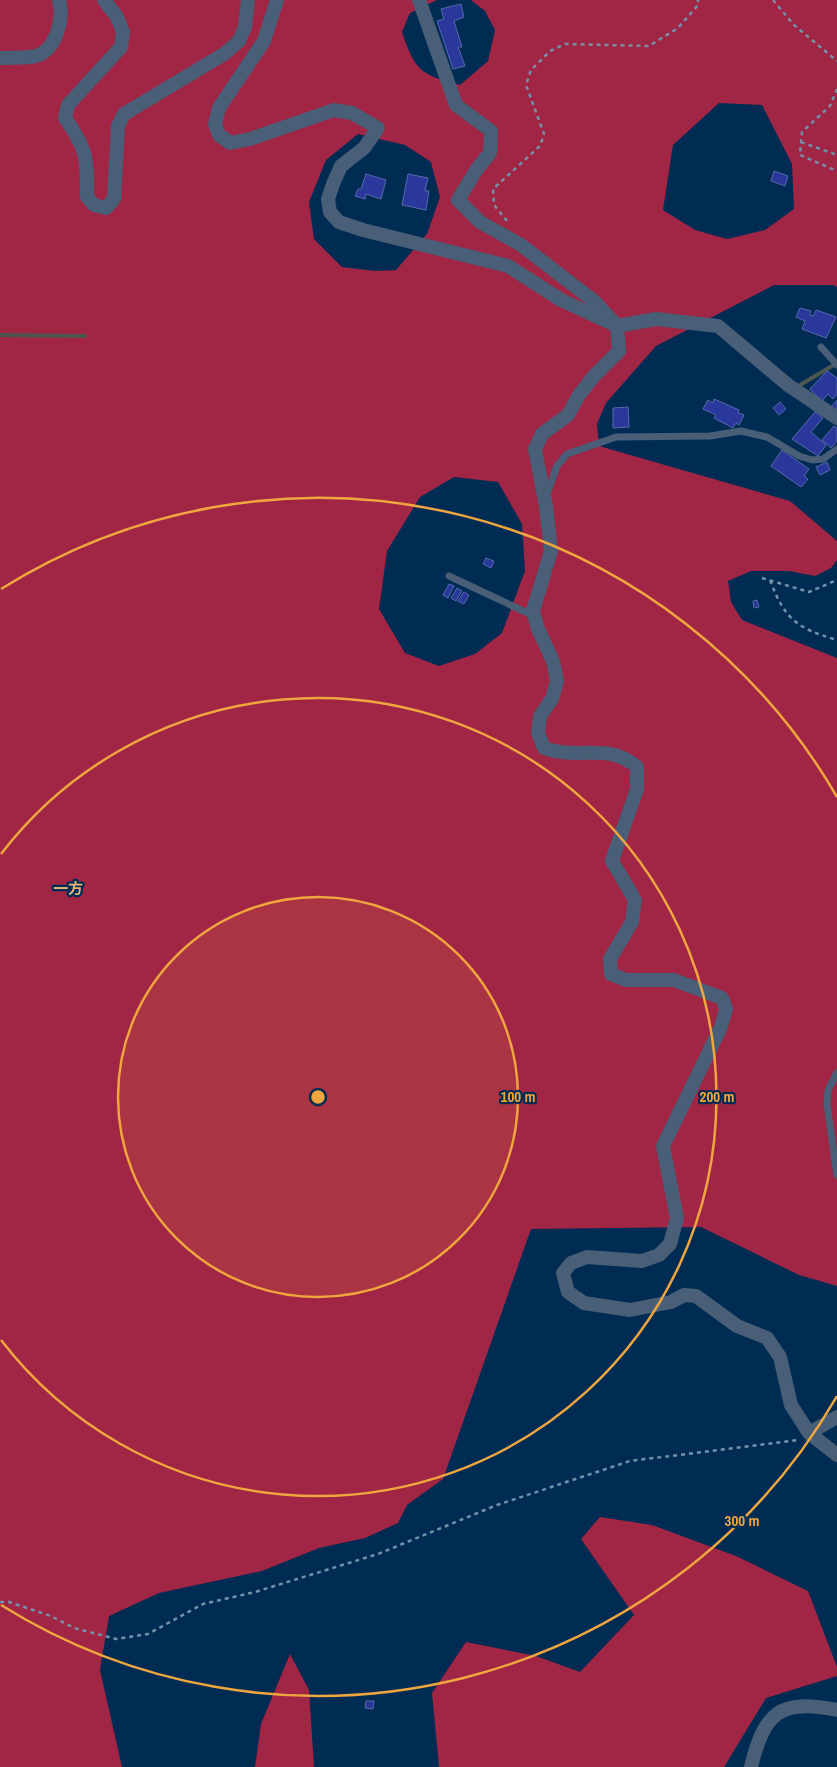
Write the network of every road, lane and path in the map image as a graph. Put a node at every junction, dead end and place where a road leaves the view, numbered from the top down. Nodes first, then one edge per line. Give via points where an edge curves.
1 (59, 0) edge
2 (104, 0) edge
3 (248, 0) edge
4 (277, 0) edge
5 (419, 0) edge
6 (698, 0) edge
7 (773, 0) edge
8 (0, 58) edge
9 (837, 61) edge
10 (837, 89) edge
11 (801, 142) junction
12 (837, 155) edge
13 (837, 171) edge
14 (521, 245) junction
15 (617, 326) junction
16 (822, 347) dead end
17 (837, 365) edge
18 (837, 418) edge
19 (837, 449) edge
20 (544, 499) junction
21 (449, 576) dead end
22 (762, 578) dead end
23 (770, 580) junction
24 (837, 580) edge
25 (534, 616) junction
26 (837, 640) edge
27 (837, 1073) edge
28 (837, 1175) edge
29 (837, 1417) edge
30 (809, 1433) junction
31 (837, 1454) edge
32 (0, 1602) edge
33 (837, 1710) edge
34 (751, 1767) edge

1 - 8 street via 62,9 58,31 50,46 38,55
2 - 3 street via 123,32 121,47 68,105 65,118 82,141 87,162 87,197 94,205 106,208 114,199 118,126 124,114 224,54 239,41 245,27
4 - 15 street via 264,41 219,108 215,124 219,135 230,142 250,139 334,110 352,113 371,122 378,128 364,148 341,166 332,184 328,199 330,212 339,222 508,266 561,300
5 - 14 street via 456,105 490,130 490,153 458,200 480,222
6 - 14 path via 698,5 678,28 649,46 565,44 550,51 531,70 526,86 544,134 540,146 493,189 494,205 519,235
7 - 9 path via 794,25
10 - 11 path via 830,106 802,132
11 - 12 path
11 - 13 path via 800,155
14 - 15 street via 594,301
15 - 18 street via 656,319 718,326 788,386
15 - 20 street via 620,351 594,376 568,415 542,434 535,449
16 - 17 lane
19 - 20 lane via 823,459 812,460 767,437 741,431 710,436 616,437 567,454 557,466
20 - 25 street via 551,551 540,583
21 - 25 lane
22 - 23 path
23 - 24 path via 809,592
23 - 26 path via 779,604 793,621 811,632
25 - 30 street via 553,661 557,681 552,699 540,716 538,733 544,748 558,753 614,753 637,767 637,789 612,861 635,900 632,922 610,959 611,974 626,980 674,980 722,998 726,1009 721,1027 663,1146 677,1218 670,1244 659,1255 642,1261 587,1257 571,1262 562,1274 568,1292 584,1303 630,1310 671,1302 684,1295 696,1296 737,1326 767,1338 780,1357 791,1404
27 - 28 lane via 828,1090 826,1104
29 - 30 street
30 - 31 street
30 - 32 path via 800,1440 630,1461 497,1505 378,1554 255,1592 203,1604 148,1634 116,1638 74,1628 51,1616
33 - 34 street via 817,1705 776,1712 760,1734

